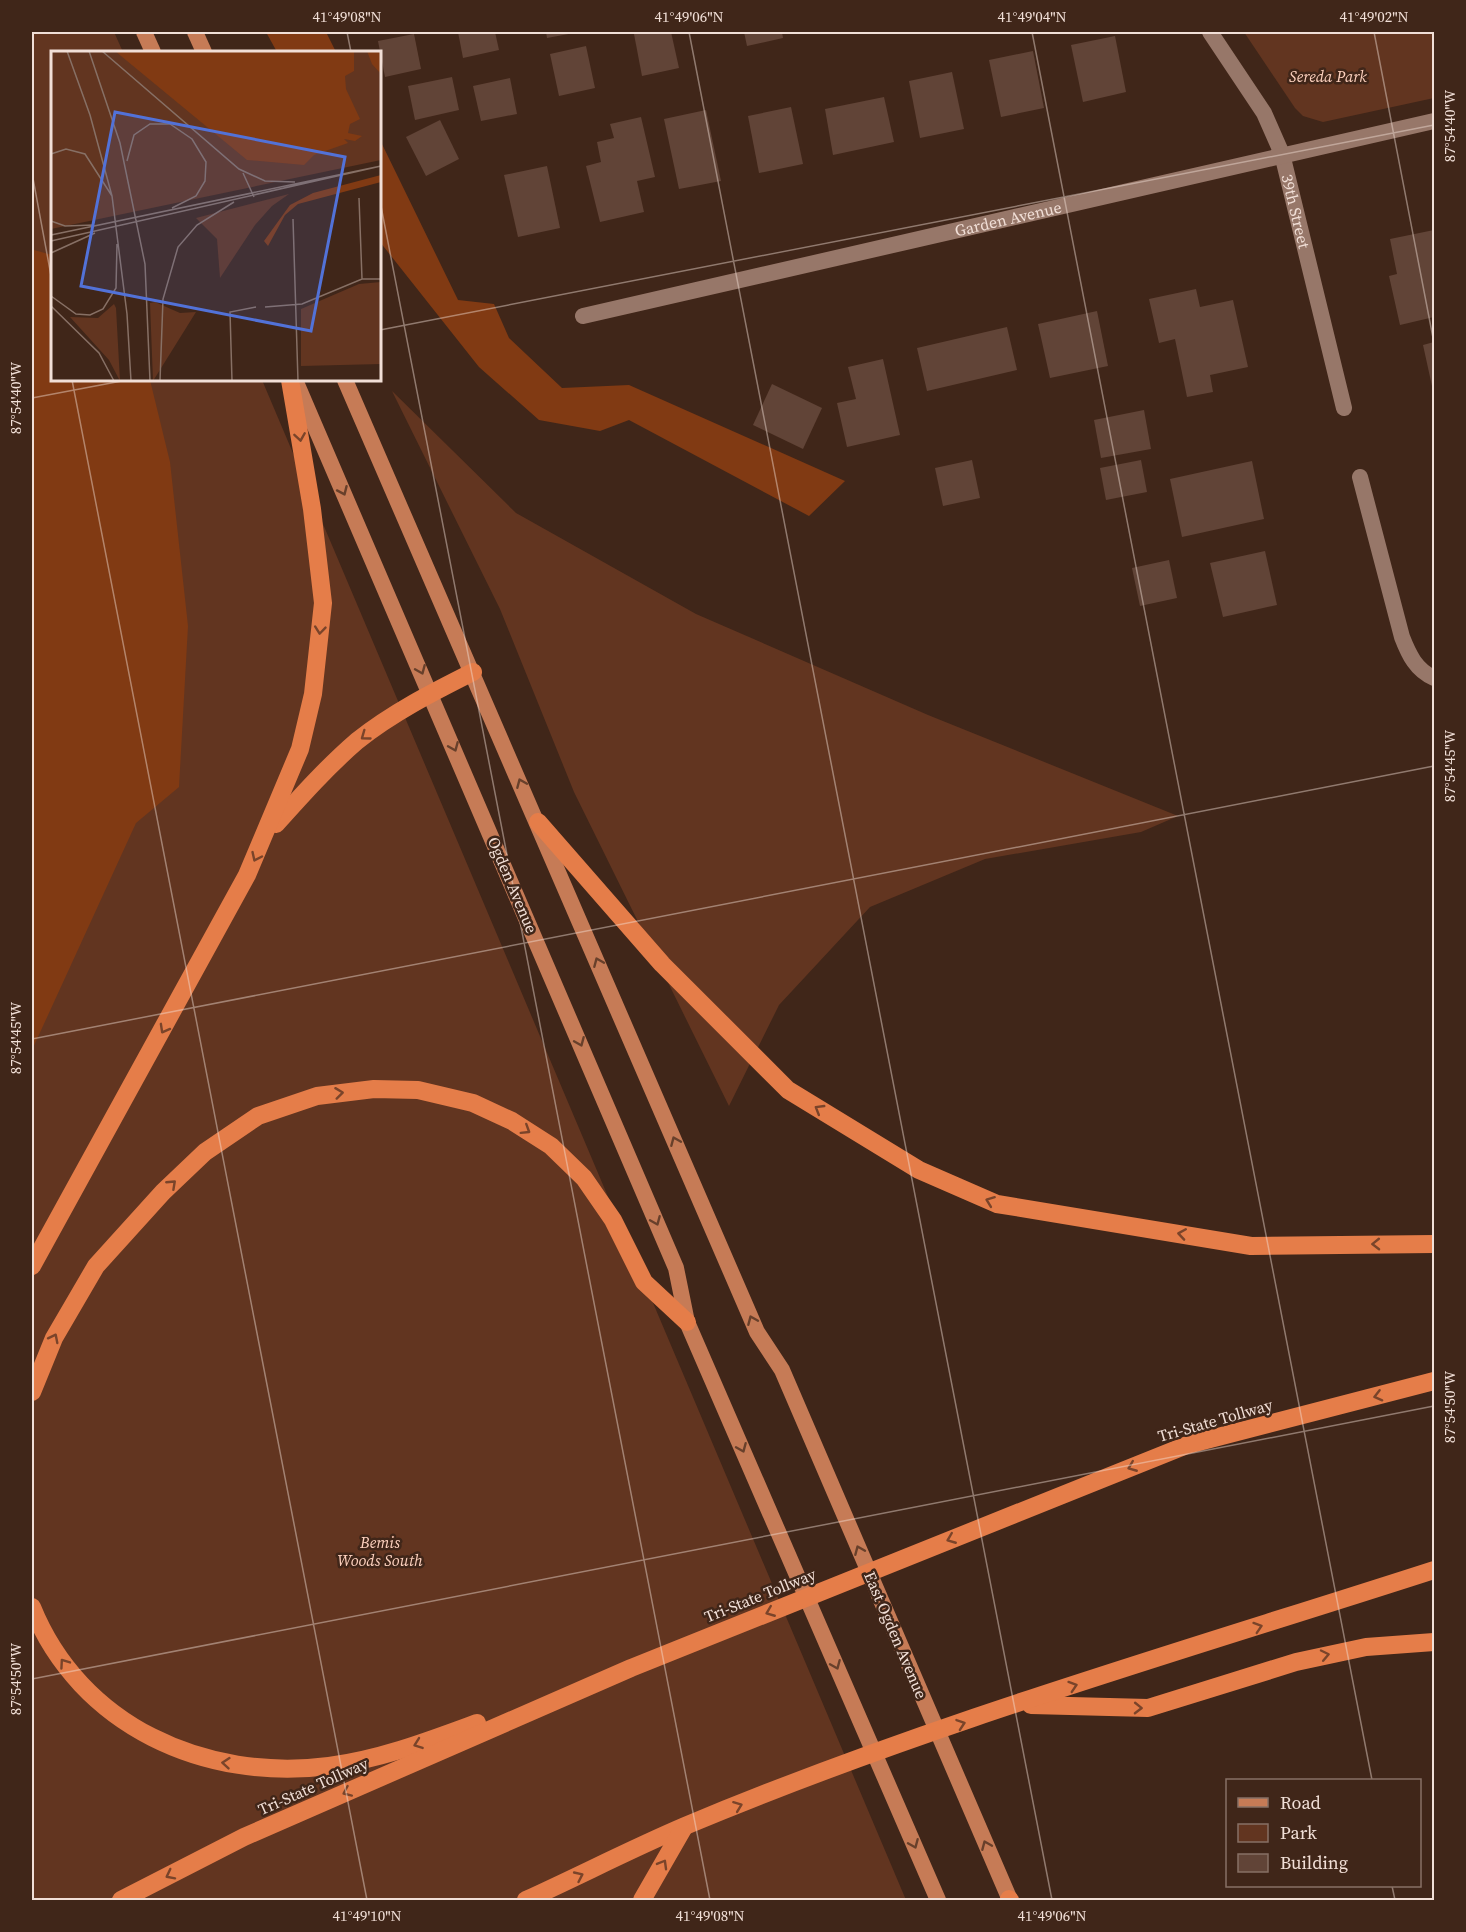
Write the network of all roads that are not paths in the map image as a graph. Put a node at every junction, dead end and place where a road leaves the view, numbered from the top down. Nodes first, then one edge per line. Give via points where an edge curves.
1 (144, 32) edge
2 (195, 32) edge
3 (1210, 32) edge
4 (153, 51) edge
5 (204, 51) edge
6 (1434, 121) edge
7 (1282, 154) junction
8 (583, 316) dead end
9 (290, 381) edge
10 (295, 381) edge
11 (345, 381) edge
12 (1344, 408) dead end
13 (1360, 477) dead end
14 (473, 672) junction
15 (1429, 676) edge
16 (431, 693) junction
17 (538, 822) junction
18 (266, 834) junction
19 (1434, 1244) edge
20 (32, 1266) edge
21 (687, 1322) junction
22 (1434, 1381) edge
23 (32, 1392) edge
24 (1434, 1570) edge
25 (32, 1607) edge
26 (1434, 1642) edge
27 (631, 1668) junction
28 (1017, 1704) junction
29 (684, 1827) junction
30 (121, 1900) edge
31 (526, 1900) edge
32 (642, 1900) edge
33 (938, 1900) edge
34 (1010, 1900) edge

1 - 4 main road
2 - 5 main road
3 - 7 street, 39th Street via 1264,113
6 - 7 street, Garden Avenue
7 - 8 street, Garden Avenue
7 - 12 street, 39th Street
9 -> 18 highway via 323,603 313,694 300,749
10 -> 16 main road, Ogden Avenue
11 - 14 main road
13 - 15 street via 1402,637 1410,657
14 - 16 highway
17 -> 14 main road
16 -> 18 highway via 360,740 313,782
16 -> 21 main road, Ogden Avenue via 676,1268
19 -> 17 highway via 1251,1246 997,1204 919,1170 788,1090 662,964
34 -> 17 main road, East Ogden Avenue via 782,1370 757,1332
18 -> 20 highway via 195,973
23 -> 21 highway via 54,1338 96,1266 163,1192 206,1152 258,1116 317,1096 374,1089 418,1090 473,1103 512,1121 551,1146 584,1178 613,1220 644,1282
21 -> 33 main road, Ogden Avenue
22 -> 27 highway, Tri-State Tollway via 1186,1445
28 -> 24 highway
27 -> 25 highway via 394,1753 328,1766 214,1762 157,1742 114,1714 73,1676 40,1629
28 -> 26 highway via 1148,1708 1296,1662 1366,1647
27 -> 30 highway, Tri-State Tollway via 244,1837
29 -> 28 highway
31 -> 29 highway
32 -> 29 highway

